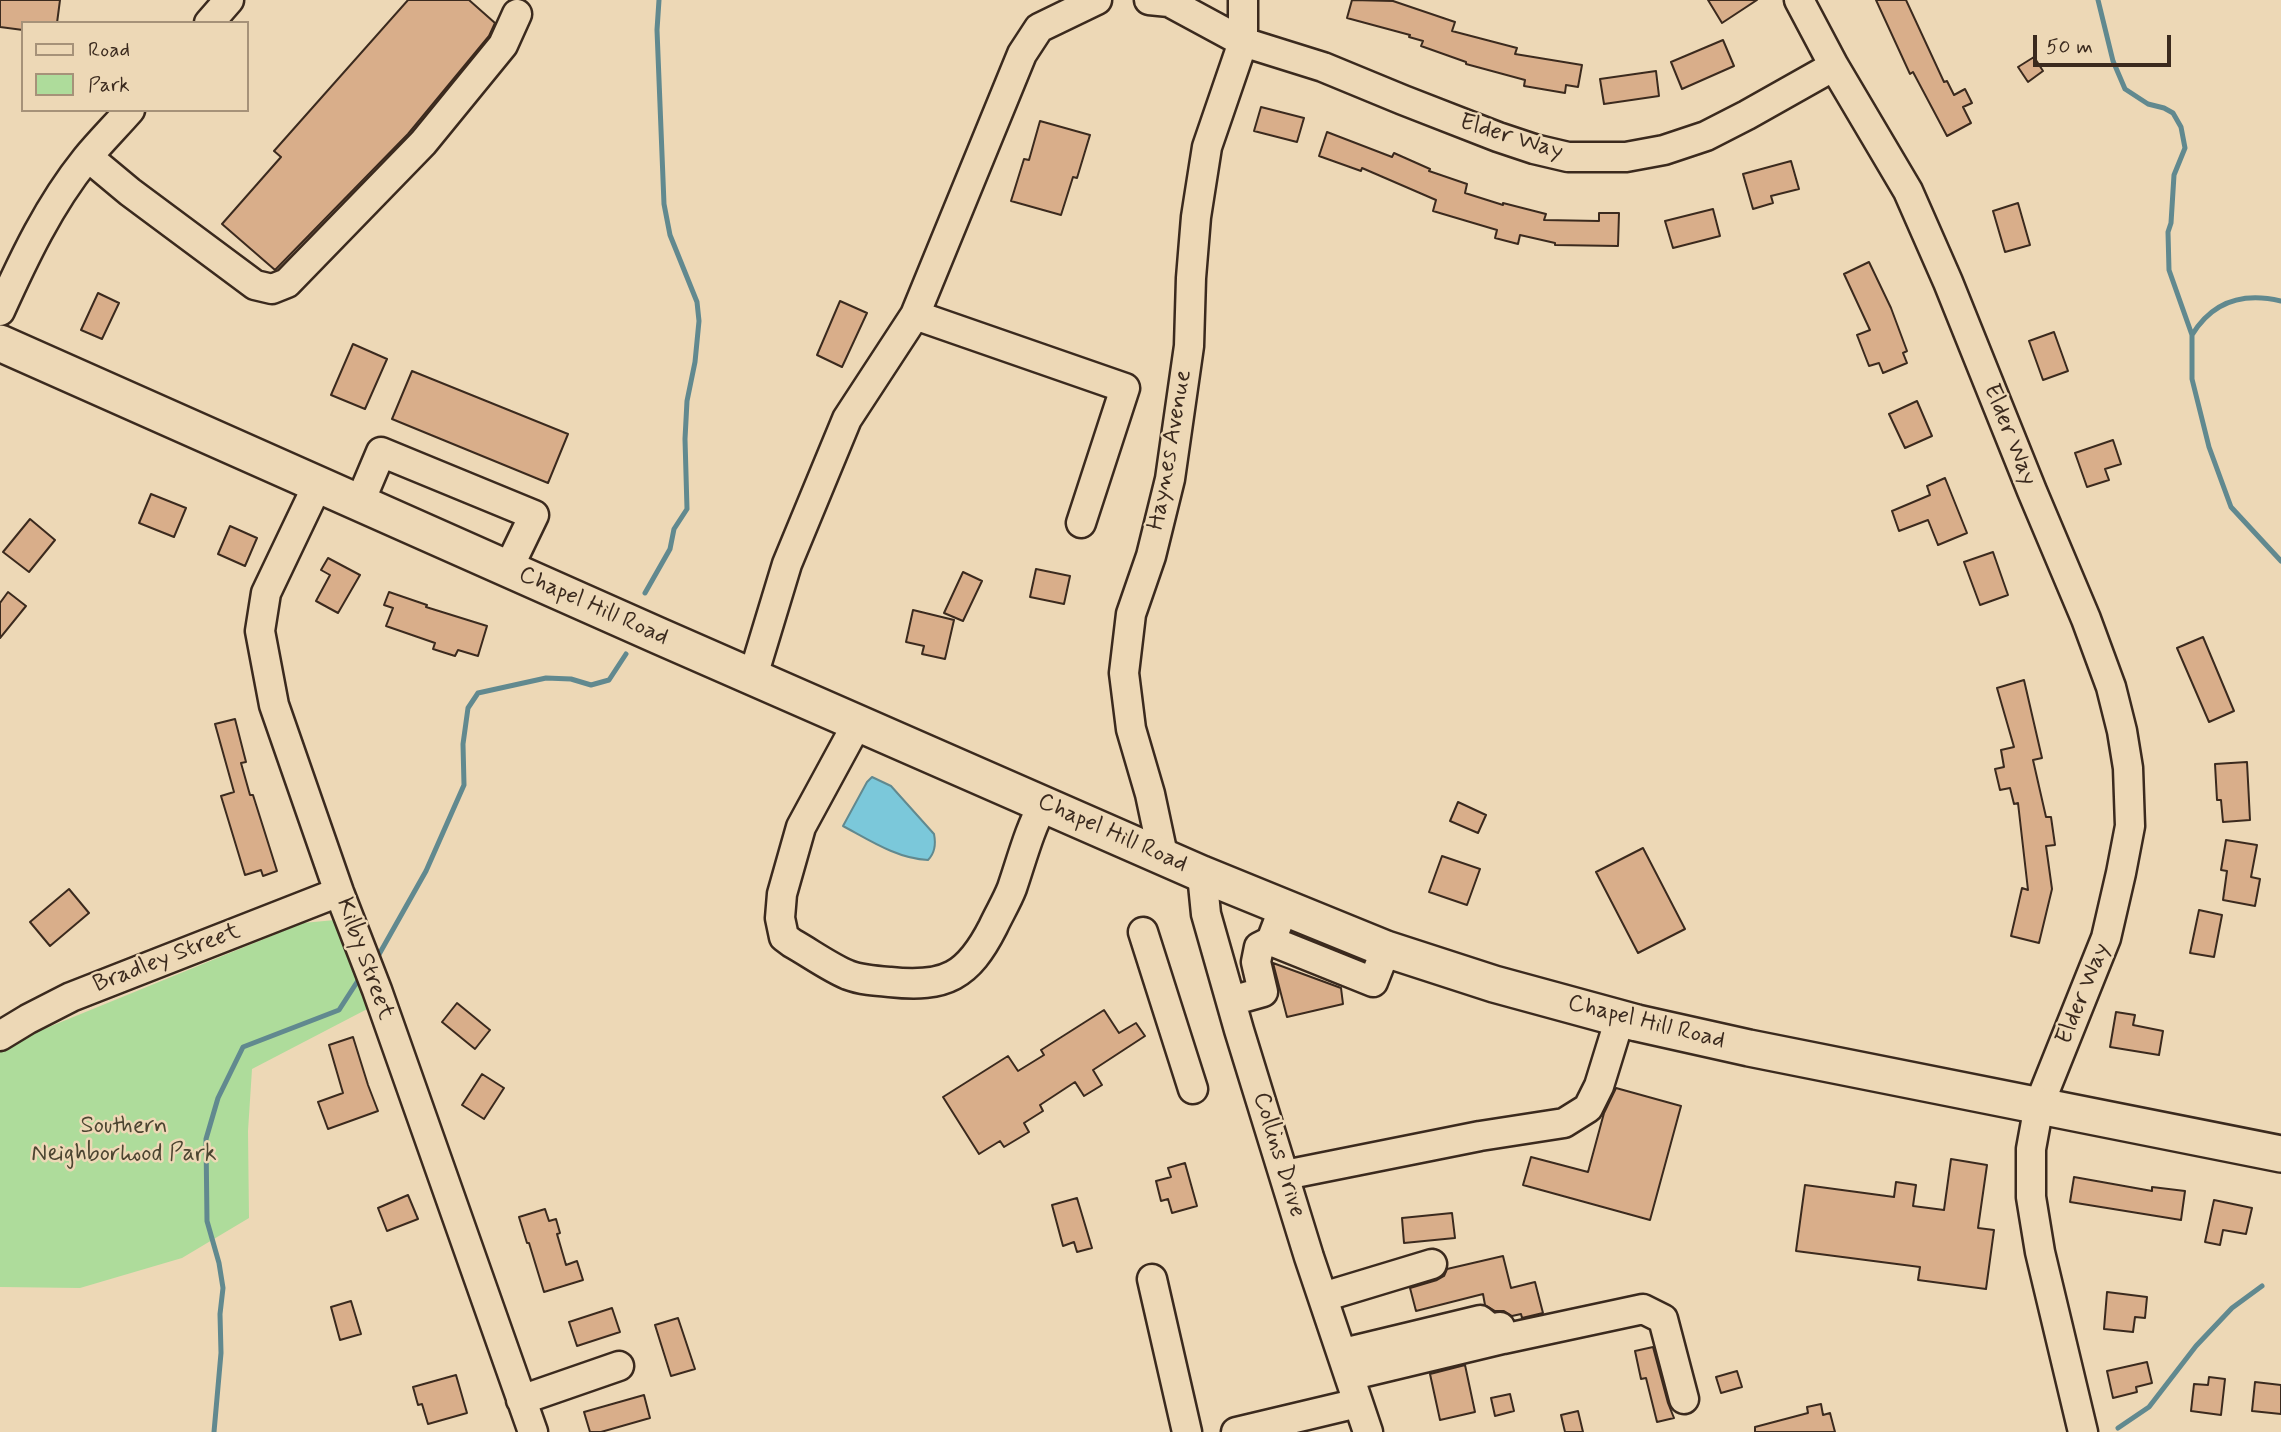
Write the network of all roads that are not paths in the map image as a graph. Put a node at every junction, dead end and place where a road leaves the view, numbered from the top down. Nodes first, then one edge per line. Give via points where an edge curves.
1 (1097, 0) edge
2 (1149, 0) edge
3 (1242, 0) edge
4 (1799, 0) edge
5 (517, 14) dead end
6 (1243, 42) junction
7 (1834, 66) junction
8 (128, 112) edge
9 (88, 157) junction
10 (0, 311) edge
11 (915, 315) junction
12 (0, 343) edge
13 (317, 486) junction
14 (359, 504) junction
15 (1081, 523) dead end
16 (508, 569) junction
17 (753, 676) junction
18 (858, 722) junction
19 (1044, 803) junction
20 (1163, 855) junction
21 (1202, 874) junction
22 (339, 892) junction
23 (1284, 907) junction
24 (1143, 932) dead end
25 (1271, 941) junction
26 (1386, 948) junction
27 (1231, 1001) junction
28 (1620, 1018) junction
29 (0, 1036) edge
30 (1193, 1089) dead end
31 (2039, 1105) junction
32 (2281, 1154) edge
33 (1284, 1175) junction
34 (1432, 1264) dead end
35 (1152, 1279) dead end
36 (1323, 1297) junction
37 (1346, 1365) junction
38 (619, 1366) dead end
39 (1684, 1399) dead end
40 (521, 1400) junction
41 (1358, 1403) junction
42 (533, 1432) edge
43 (1187, 1432) edge
44 (1236, 1432) edge
45 (1367, 1432) edge
46 (2083, 1432) edge

1 - 11 street via 1039,29 1022,54
2 - 6 street, Elder Way via 1169,2
3 - 6 street
4 - 7 street
5 - 9 street via 503,45 423,143 287,283 272,289 255,285
6 - 7 street, Elder Way via 1324,67 1498,137 1568,157 1626,157 1706,136
6 - 20 street, Haynes Avenue via 1207,147 1196,217 1189,346 1170,479 1152,556 1130,614 1124,673 1131,729
7 - 31 street, Elder Way via 1908,191 1948,282 2086,619 2122,731 2130,826 2121,873 2106,938
8 - 9 street
9 - 10 street via 41,226
11 - 15 street via 1125,388
11 - 17 street via 847,419 787,564
12 - 13 main road, Chapel Hill Road
13 - 14 main road, Chapel Hill Road
13 - 22 street, Kilby Street via 266,593 260,631 274,705
14 - 16 main road, Chapel Hill Road
14 - 16 street via 381,452 534,515
16 - 17 main road, Chapel Hill Road
17 - 18 main road, Chapel Hill Road
18 - 19 main road, Chapel Hill Road
18 - 19 street via 801,827 780,918 784,937 847,974 902,984 932,982 949,978 974,960 1011,890
19 - 20 main road, Chapel Hill Road
20 - 21 main road, Chapel Hill Road
21 - 23 main road, Chapel Hill Road
21 - 27 street, Collins Drive via 1206,914
22 - 29 street, Bradley Street via 71,997
22 - 40 street, Kilby Street
23 - 25 street
23 - 26 main road, Chapel Hill Road
24 - 30 street
25 - 26 street via 1373,982
25 - 27 street via 1259,947 1256,962 1264,992
26 - 28 main road, Chapel Hill Road via 1494,984
27 - 33 street, Collins Drive
28 - 31 main road, Chapel Hill Road via 1761,1051
28 - 33 street via 1588,1108 1564,1123
31 - 32 main road, Chapel Hill Road
31 - 46 street, Elder Way via 2031,1149 2031,1197 2039,1252
33 - 36 street, Collins Drive
34 - 36 street
35 - 43 street
36 - 37 street, Collins Drive
37 - 39 street via 1503,1339 1643,1309 1663,1319
37 - 41 street, Collins Drive
38 - 40 street
40 - 42 street, Kilby Street
41 - 44 street
41 - 45 street, Collins Drive

